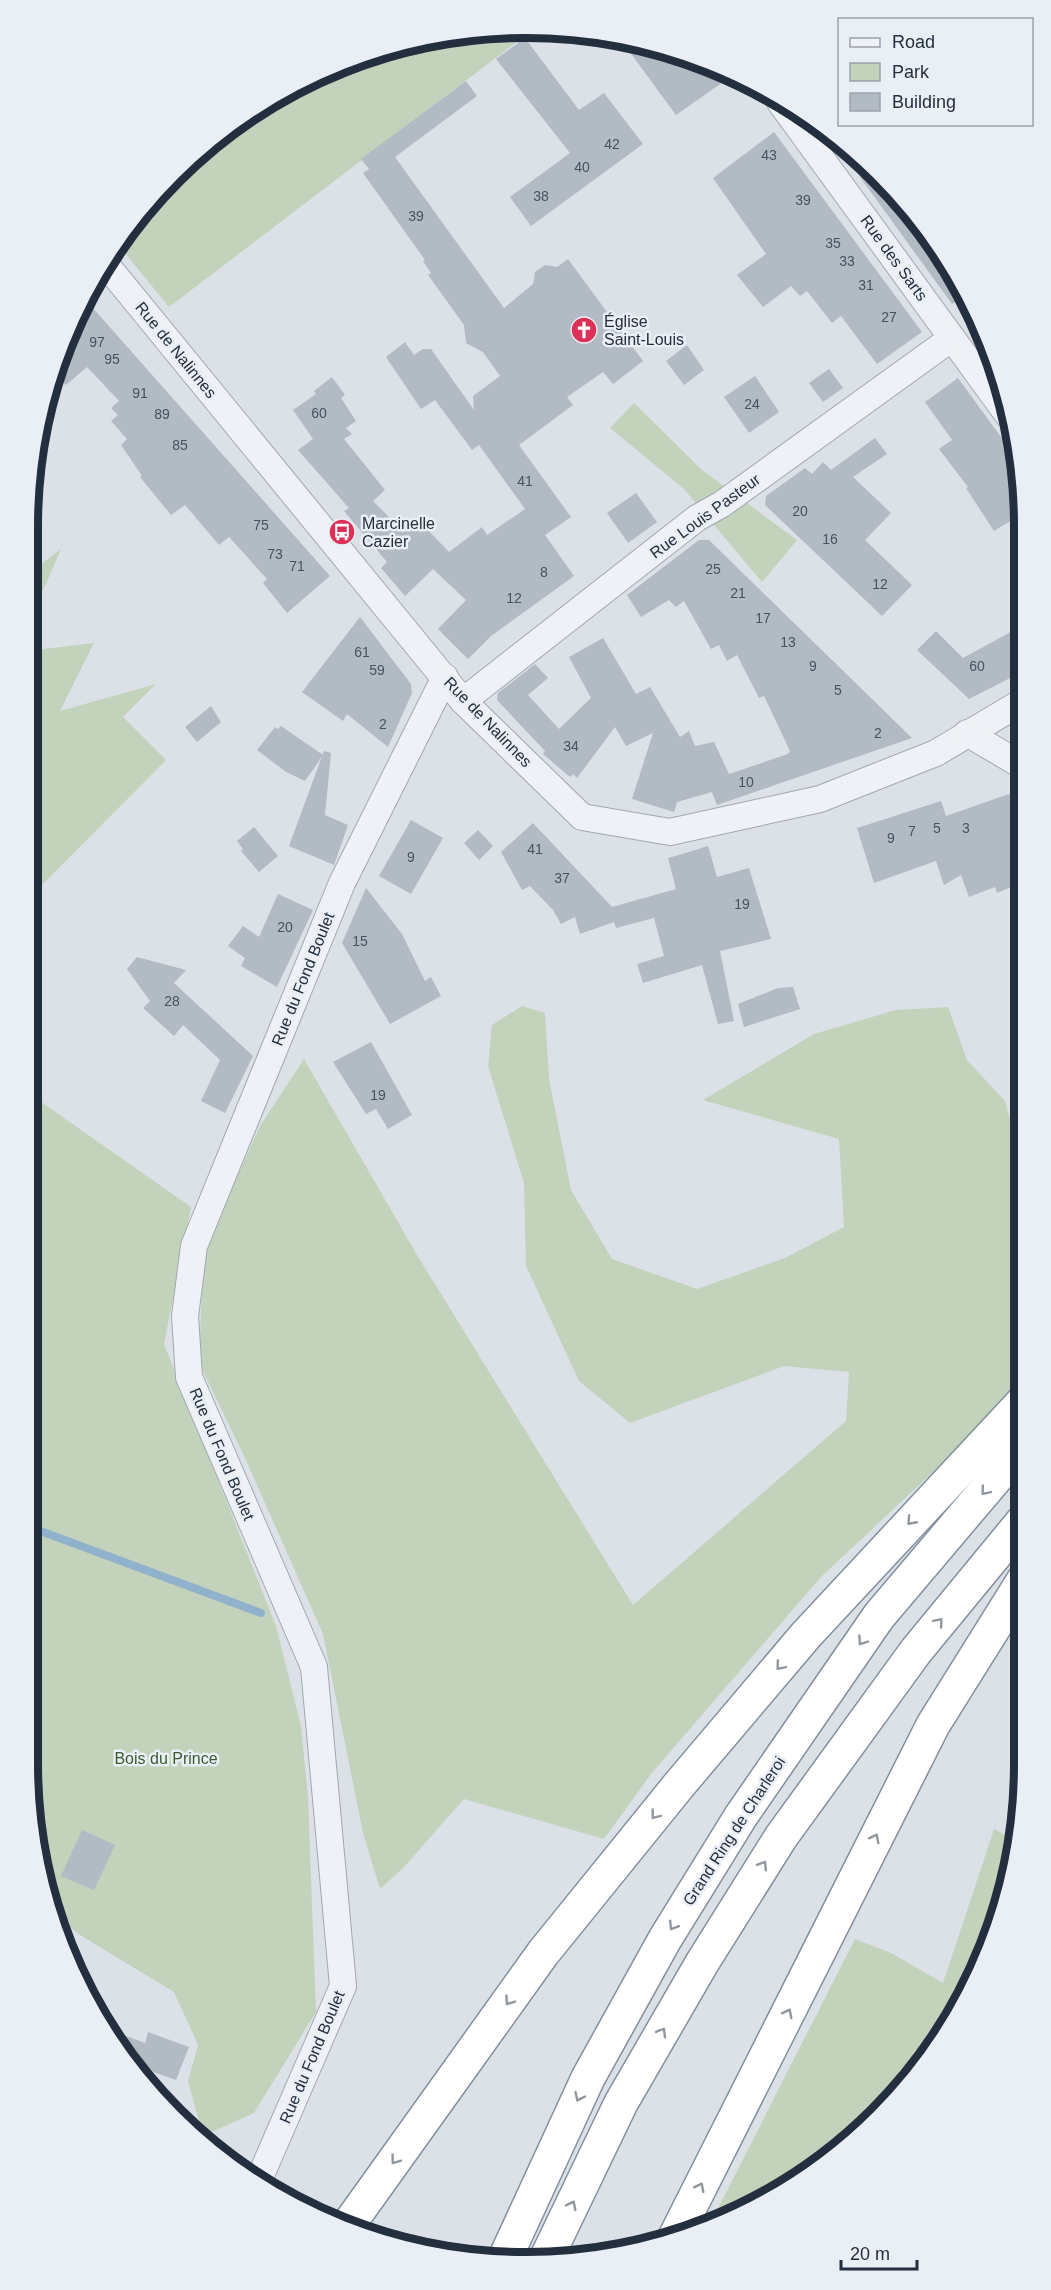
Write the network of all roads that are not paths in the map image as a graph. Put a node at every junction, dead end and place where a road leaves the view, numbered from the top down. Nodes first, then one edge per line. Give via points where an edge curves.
1 (790, 115) edge
2 (110, 270) edge
3 (952, 338) junction
4 (997, 400) edge
5 (445, 677) junction
6 (463, 701) junction
7 (1014, 706) edge
8 (967, 733) junction
9 (1014, 761) edge
10 (1014, 1412) edge
11 (1014, 1457) edge
12 (1014, 1532) edge
13 (1014, 1595) edge
14 (261, 2175) edge
15 (352, 2220) edge
16 (680, 2228) edge
17 (508, 2251) edge
18 (550, 2251) edge

1 - 3 street, Rue des Sarts
2 - 5 street, Rue de Nalinnes
3 - 4 street, Rue des Sarts
3 - 6 street, Rue Louis Pasteur via 697,518
5 - 6 street, Rue de Nalinnes
5 - 14 street, Rue du Fond Boulet via 342,884 194,1246 185,1316 189,1377 314,1667 343,1986
6 - 8 street, Rue de Nalinnes via 582,817 670,832 820,799 936,753
7 - 8 street, Rue de Nalinnes
8 - 9 street
10 -> 15 highway via 806,1635 679,1785 543,1953
11 -> 17 highway, Grand Ring de Charleroi via 879,1616 741,1816 665,1939 588,2078
18 -> 12 highway via 621,2103 781,1837 916,1651
16 -> 13 highway via 933,1725

